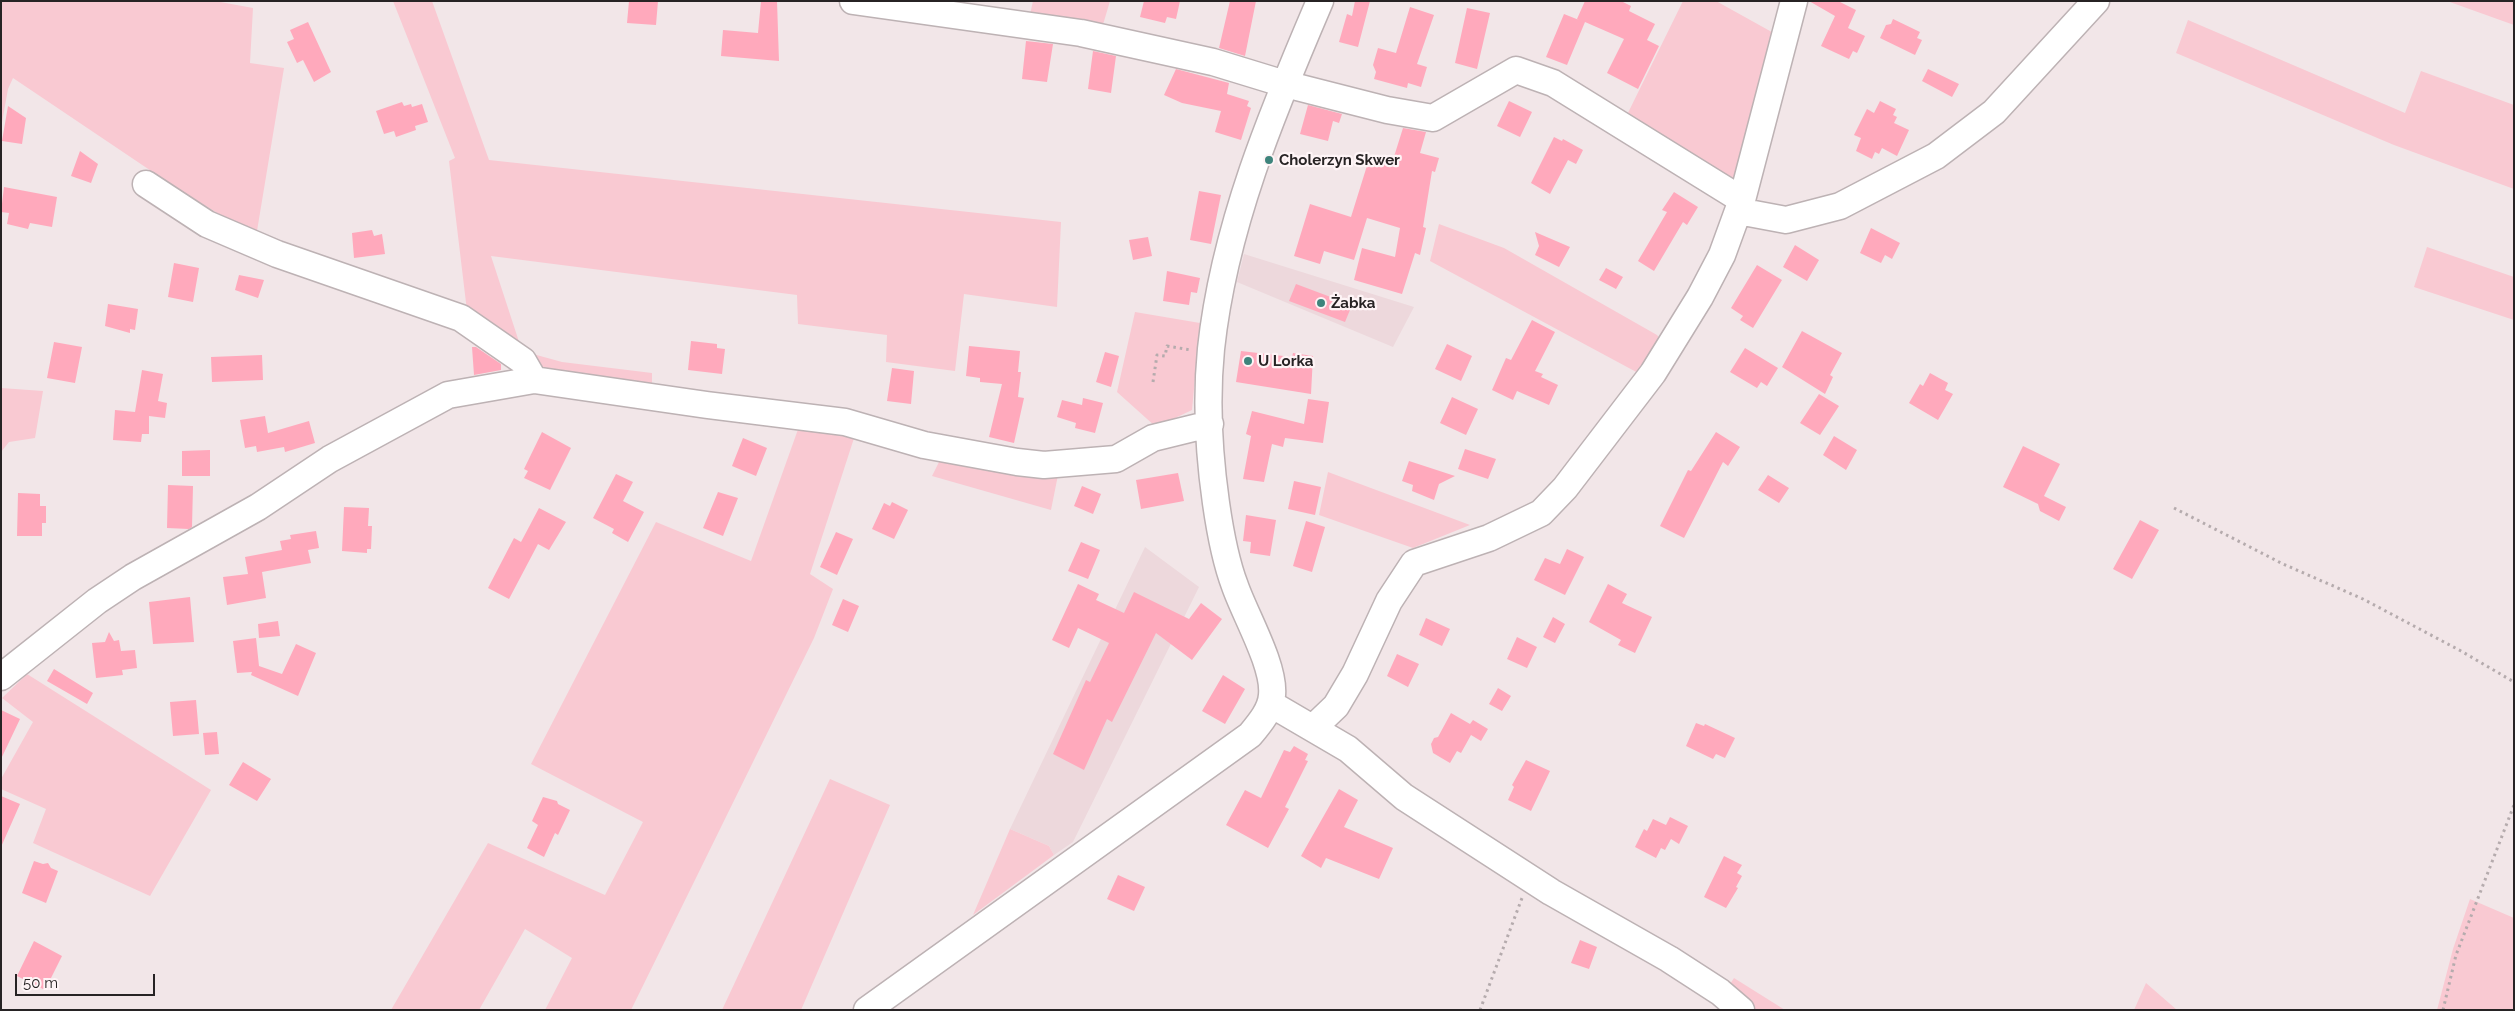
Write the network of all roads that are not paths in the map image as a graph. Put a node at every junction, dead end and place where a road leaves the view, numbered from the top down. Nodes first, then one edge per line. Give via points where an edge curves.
1 (853, 1) edge
2 (1320, 1) edge
3 (1794, 1) edge
4 (2096, 1) edge
5 (1285, 84) junction
6 (146, 184) dead end
7 (1740, 205) junction
8 (534, 380) junction
9 (1210, 424) junction
10 (1, 677) edge
11 (1270, 704) junction
12 (1314, 728) junction
13 (867, 1010) edge
14 (1741, 1010) edge

1 - 5 street via 1081,33 1213,62
2 - 5 street
3 - 7 street
4 - 7 street via 1994,112 1936,156 1840,206 1786,220
5 - 7 street via 1387,110 1433,118 1516,70 1553,83
5 - 9 street via 1256,159 1228,254 1211,348
6 - 8 street via 207,224 277,254 461,318 524,361
7 - 12 street via 1722,255 1658,365 1565,488 1541,513 1489,538 1414,563 1389,601 1355,674 1336,706
8 - 9 street via 845,422 924,444 1044,465 1116,459 1154,438
8 - 10 street via 448,395 330,459 258,507 125,582
9 - 11 street via 1216,503 1224,545 1234,584 1268,669 1272,688
11 - 12 street
11 - 13 street via 1250,734
12 - 14 street via 1348,749 1404,797 1529,878 1669,959 1720,992

